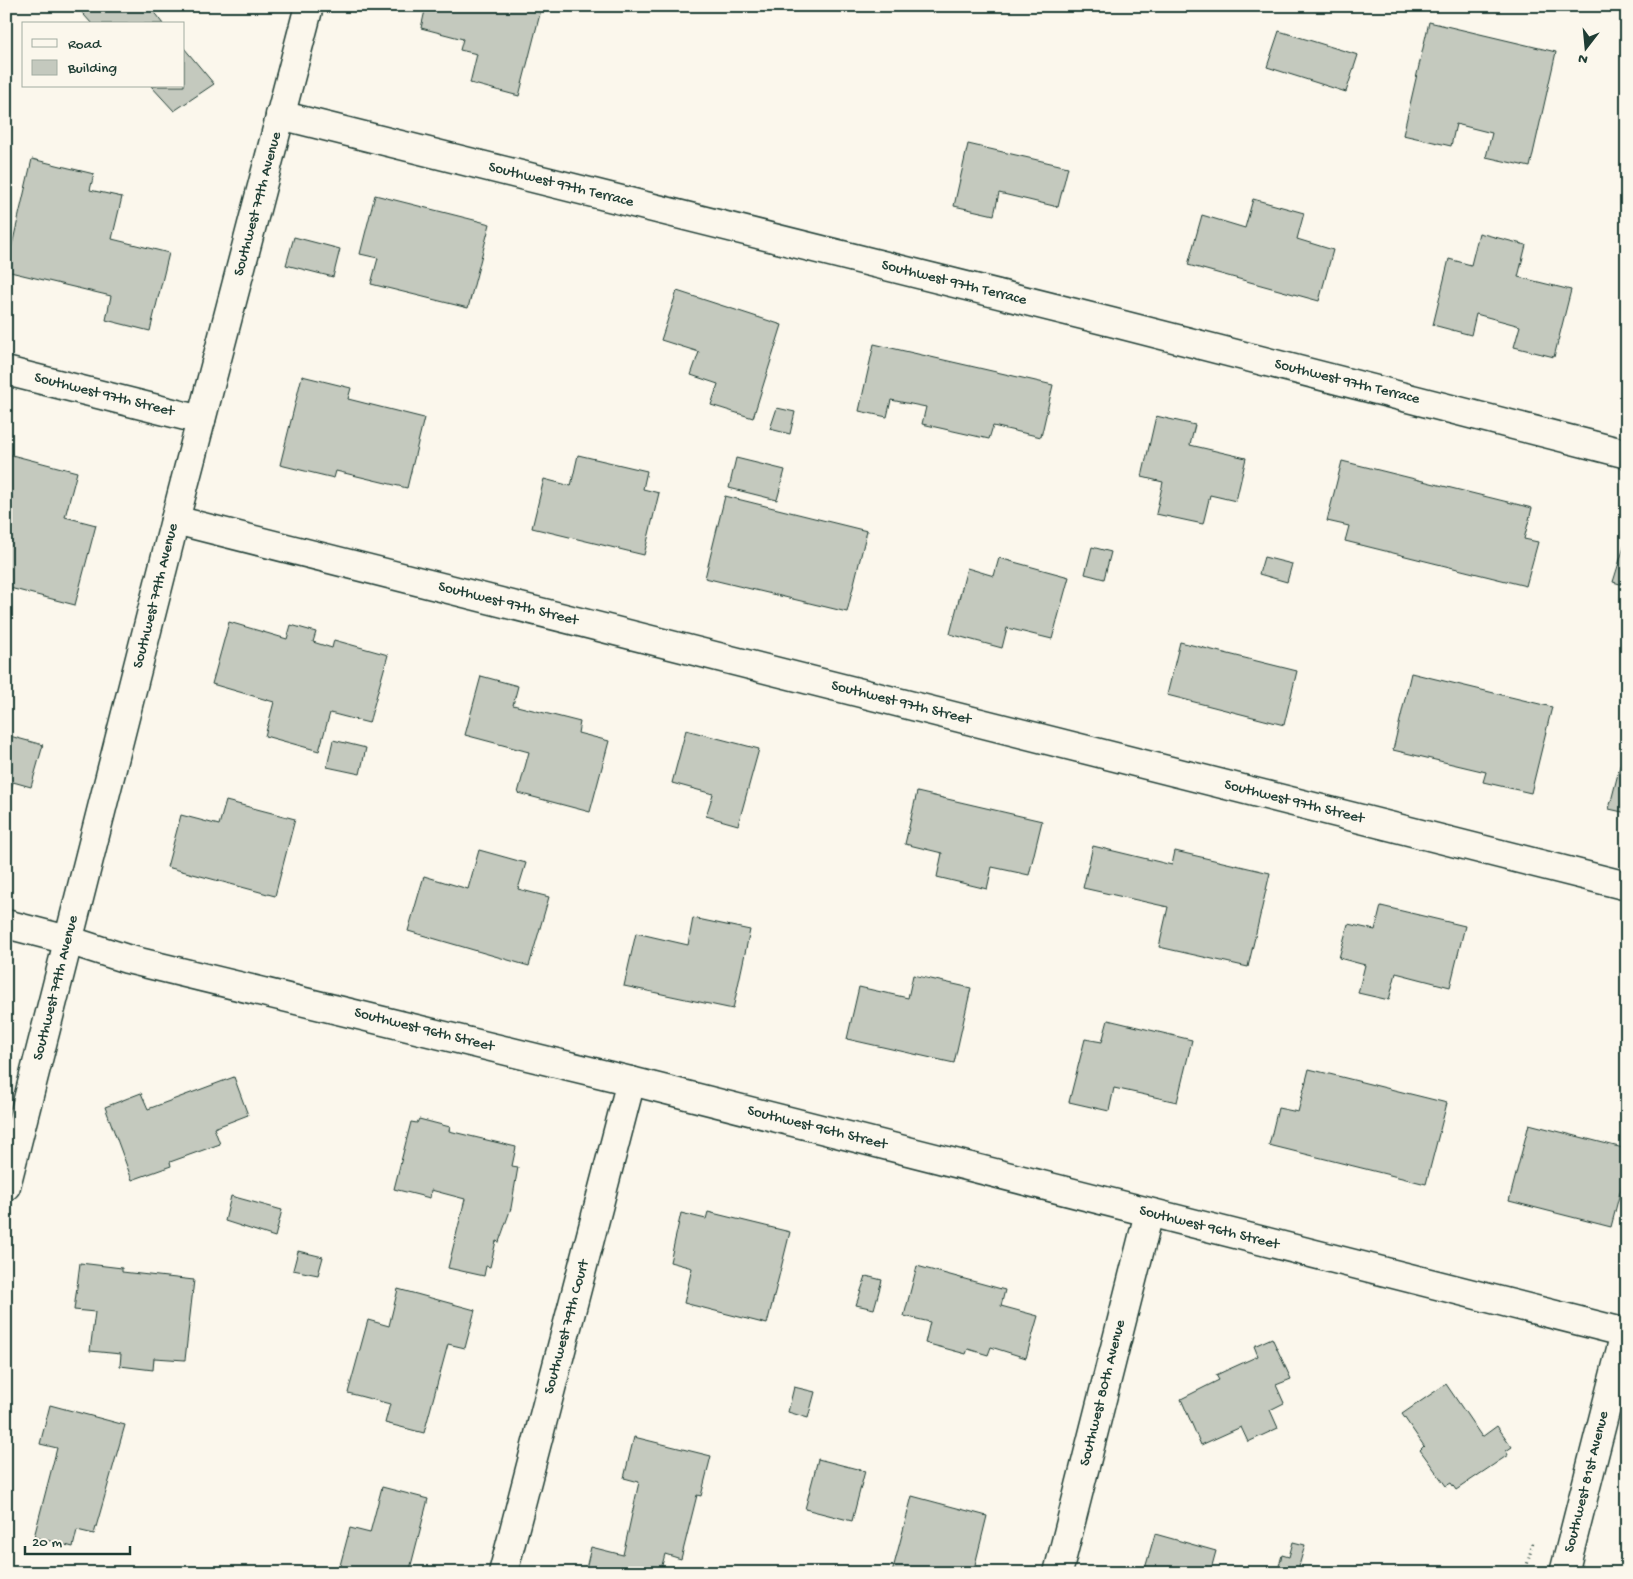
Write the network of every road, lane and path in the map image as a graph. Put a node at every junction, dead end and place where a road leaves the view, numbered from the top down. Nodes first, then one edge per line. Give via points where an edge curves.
1 (309, 6) edge
2 (280, 115) junction
3 (6, 371) edge
4 (201, 420) junction
5 (1627, 454) edge
6 (175, 520) junction
7 (1627, 886) edge
8 (6, 924) edge
9 (68, 940) junction
10 (631, 1080) junction
11 (6, 1186) edge
12 (1149, 1213) junction
13 (1626, 1333) edge
14 (1533, 1542) dead end
15 (503, 1573) edge
16 (1058, 1573) edge
17 (1525, 1573) edge
18 (1564, 1573) edge

1 - 2 street, Southwest 79th Avenue
2 - 4 street, Southwest 79th Avenue
2 - 5 street, Southwest 97th Terrace
3 - 4 street, Southwest 97th Street
4 - 6 street, Southwest 79th Avenue
6 - 7 street, Southwest 97th Street
6 - 9 street, Southwest 79th Avenue
8 - 9 street, Southwest 96th Street
9 - 10 street, Southwest 96th Street via 127,959
9 - 11 street, Southwest 79th Avenue
10 - 12 street, Southwest 96th Street
10 - 15 street, Southwest 79th Court
12 - 13 street, Southwest 96th Street
12 - 16 street, Southwest 80th Avenue
13 - 18 street, Southwest 81st Avenue
14 - 17 path

